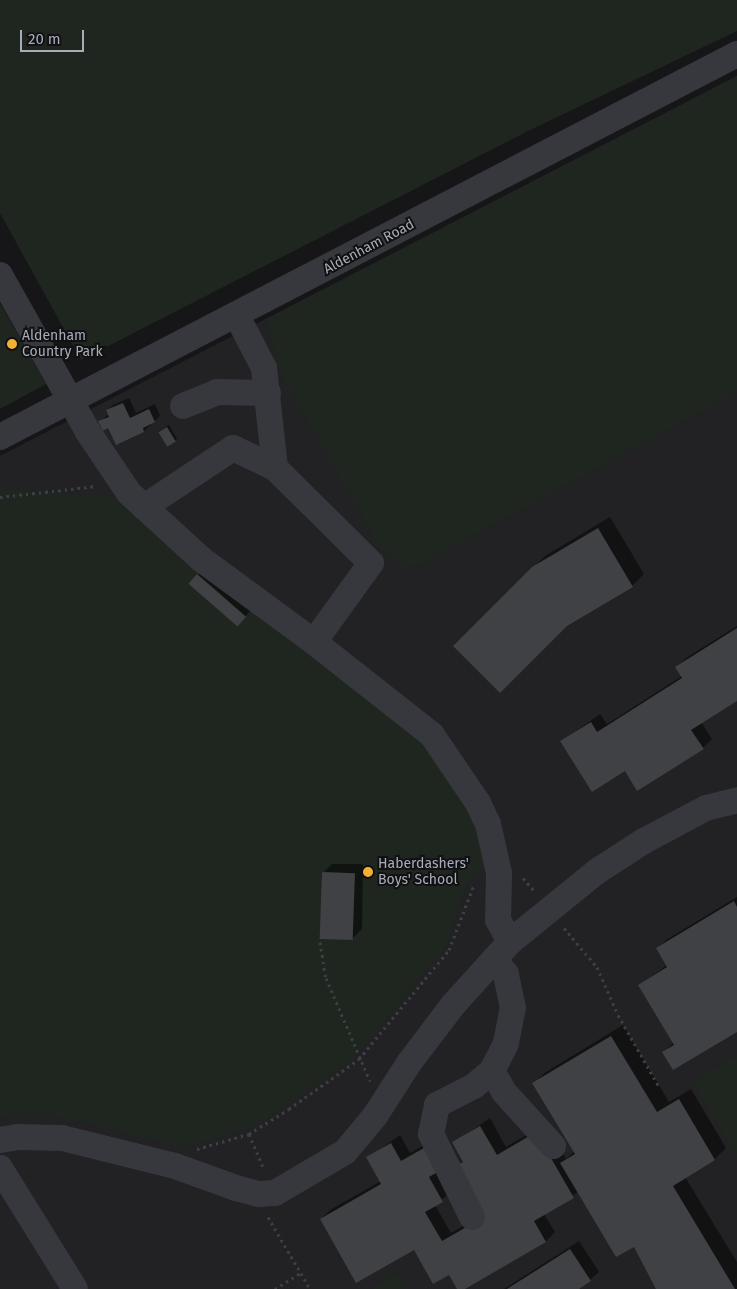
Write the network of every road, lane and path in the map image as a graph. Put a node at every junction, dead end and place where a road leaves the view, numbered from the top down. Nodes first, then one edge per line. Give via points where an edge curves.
1 (737, 54) edge
2 (0, 275) edge
3 (237, 316) junction
4 (268, 393) junction
5 (71, 401) junction
6 (182, 406) dead end
7 (0, 437) edge
8 (275, 468) junction
9 (123, 484) junction
10 (0, 497) edge
11 (144, 508) junction
12 (314, 642) junction
13 (737, 800) edge
14 (499, 873) junction
15 (550, 911) junction
16 (320, 942) dead end
17 (502, 950) junction
18 (359, 1059) junction
19 (492, 1071) junction
20 (658, 1086) dead end
21 (384, 1099) junction
22 (249, 1134) junction
23 (0, 1140) edge
24 (553, 1146) dead end
25 (188, 1150) dead end
26 (0, 1168) edge
27 (264, 1193) junction
28 (472, 1217) dead end
29 (301, 1273) junction
30 (75, 1289) edge
31 (275, 1289) edge
32 (310, 1289) edge

1 - 3 street, Aldenham Road
2 - 5 street
3 - 4 street via 264,368
3 - 5 street, Aldenham Road
4 - 6 street via 217,392
4 - 8 street
5 - 7 street, Aldenham Road
5 - 9 street
8 - 11 street via 233,448
8 - 12 street via 371,563
9 - 10 path
9 - 11 street
11 - 12 street via 201,560
12 - 14 street via 432,736 478,803 488,824
13 - 15 street via 706,808 673,823 596,872
14 - 15 path via 516,874 525,879
14 - 17 street via 498,920
14 - 18 path via 484,876 474,885 448,950
15 - 17 street
15 - 20 path via 597,967 618,1015
16 - 18 path via 326,978
17 - 19 street via 513,1014 506,1043
17 - 21 street via 453,1005
18 - 21 path via 376,1092
18 - 22 path
19 - 24 street via 504,1092
19 - 28 street via 474,1086 437,1105 433,1119 431,1134
21 - 27 street via 375,1116 345,1152
22 - 25 path
22 - 27 path
23 - 27 street via 62,1138 175,1166
26 - 30 street
27 - 29 path
29 - 31 path
29 - 32 path

